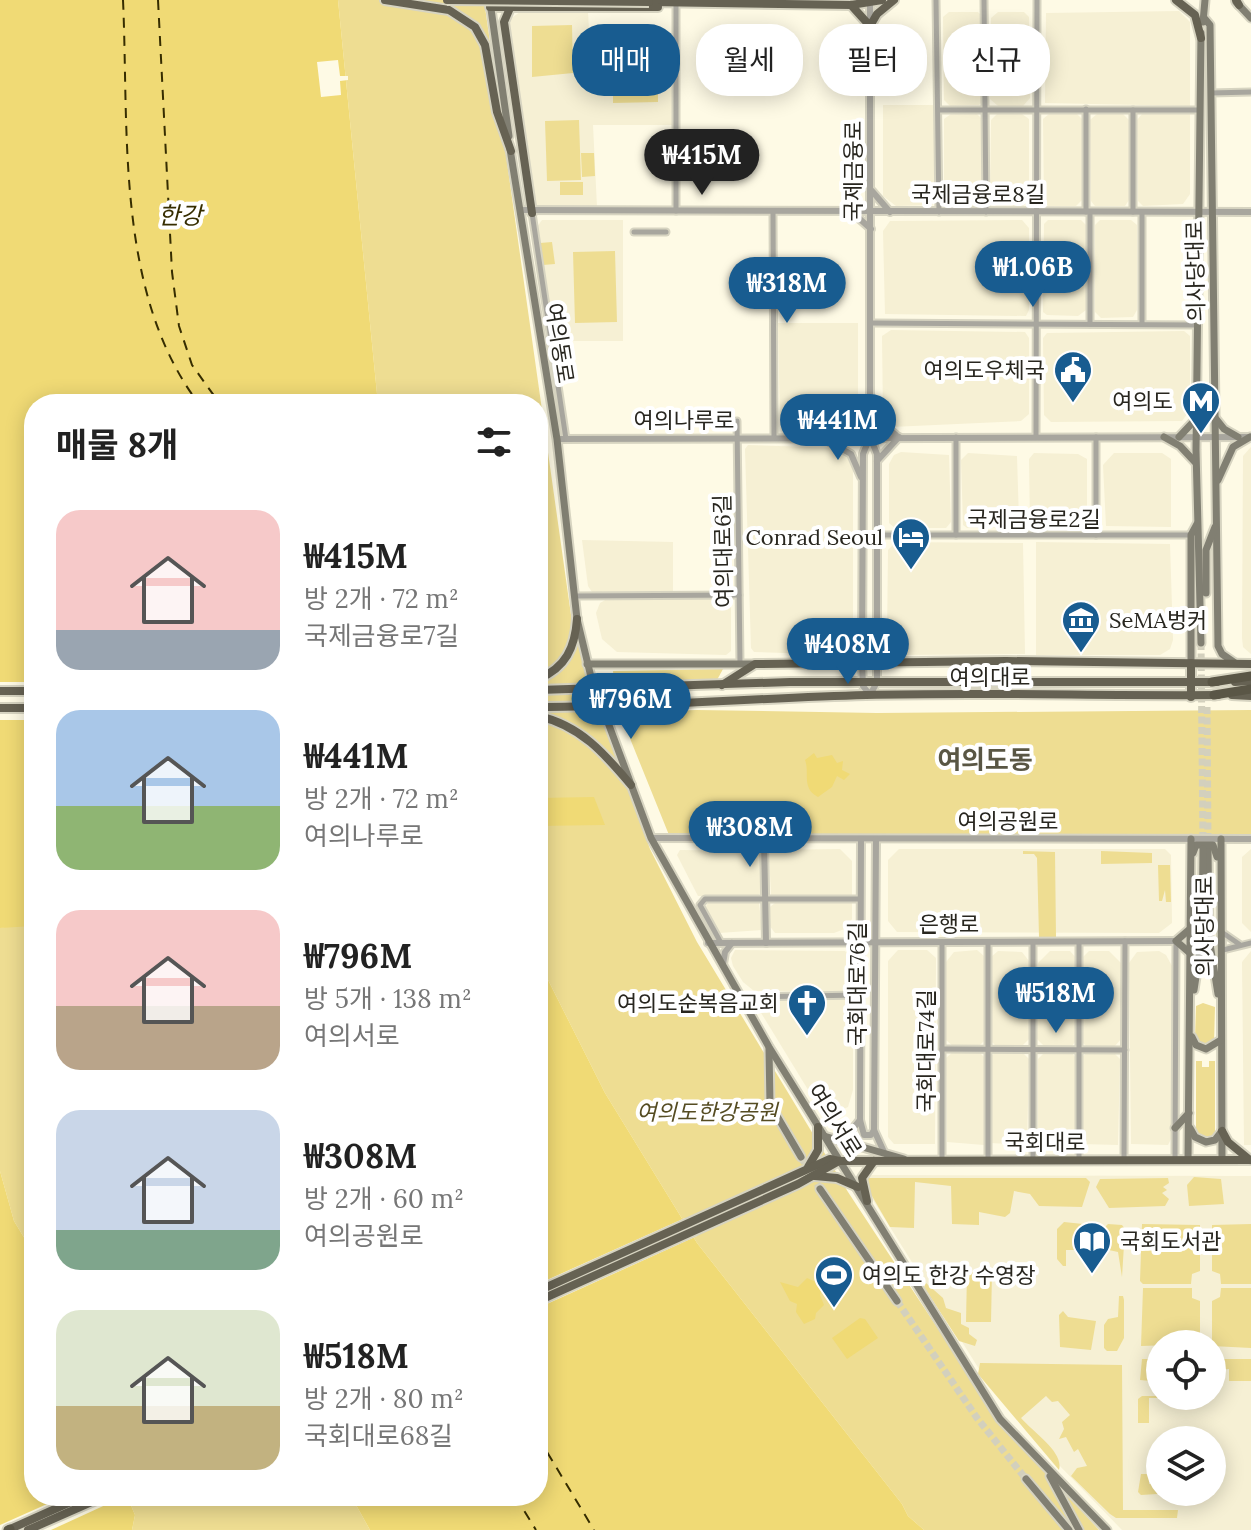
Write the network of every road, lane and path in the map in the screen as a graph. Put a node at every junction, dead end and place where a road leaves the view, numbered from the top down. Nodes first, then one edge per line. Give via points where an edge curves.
1 (385, 0) edge
2 (447, 0) edge
3 (870, 0) edge
4 (882, 0) edge
5 (894, 0) edge
6 (936, 0) edge
7 (984, 0) edge
8 (1037, 0) edge
9 (1176, 0) edge
10 (1205, 0) edge
11 (686, 2) junction
12 (854, 2) edge
13 (1236, 2) edge
14 (490, 4) edge
15 (676, 5) junction
16 (510, 8) junction
17 (1251, 18) edge
18 (1205, 19) junction
19 (869, 24) edge
20 (870, 24) edge
21 (871, 24) edge
22 (1201, 38) junction
23 (1251, 92) edge
24 (1211, 93) junction
25 (870, 96) edge
26 (1086, 109) junction
27 (939, 110) junction
28 (987, 110) junction
29 (1036, 110) junction
30 (1133, 110) junction
31 (1201, 111) junction
32 (511, 151) junction
33 (871, 189) junction
34 (520, 210) junction
35 (850, 211) junction
36 (676, 212) junction
37 (773, 212) junction
38 (871, 212) junction
39 (890, 212) junction
40 (939, 212) junction
41 (1036, 212) junction
42 (1088, 212) junction
43 (1251, 212) edge
44 (532, 213) junction
45 (986, 213) junction
46 (1133, 213) junction
47 (1142, 213) junction
48 (1205, 213) junction
49 (871, 229) junction
50 (634, 232) dead end
51 (666, 232) dead end
52 (870, 323) junction
53 (1036, 324) junction
54 (1090, 324) junction
55 (1142, 324) junction
56 (1197, 325) junction
57 (870, 402) junction
58 (1197, 417) junction
59 (1215, 417) junction
60 (737, 421) dead end
61 (821, 437) junction
62 (870, 437) junction
63 (900, 437) junction
64 (956, 437) junction
65 (1036, 437) junction
66 (1096, 437) junction
67 (1164, 437) junction
68 (1179, 437) junction
69 (1197, 437) junction
70 (1215, 437) junction
71 (1238, 437) junction
72 (1250, 437) edge
73 (738, 438) junction
74 (774, 438) junction
75 (562, 439) junction
76 (877, 461) junction
77 (1196, 464) junction
78 (863, 481) junction
79 (1216, 485) junction
80 (1197, 524) junction
81 (1216, 525) junction
82 (877, 535) junction
83 (956, 535) junction
84 (1096, 535) junction
85 (1191, 535) junction
86 (739, 595) junction
87 (575, 596) junction
88 (577, 619) junction
89 (877, 644) junction
90 (862, 663) junction
91 (877, 663) junction
92 (898, 663) junction
93 (1191, 663) junction
94 (587, 664) junction
95 (740, 664) junction
96 (755, 664) junction
97 (1237, 664) junction
98 (1251, 664) edge
99 (548, 672) edge
100 (1251, 678) edge
101 (862, 682) junction
102 (877, 682) junction
103 (1212, 682) joint
104 (1191, 683) junction
105 (721, 685) junction
106 (548, 689) edge
107 (1251, 689) edge
108 (596, 690) junction
109 (0, 691) edge
110 (24, 691) edge
111 (870, 695) junction
112 (1214, 695) junction
113 (1251, 696) edge
114 (1191, 697) junction
115 (548, 707) edge
116 (0, 708) edge
117 (24, 708) edge
118 (602, 708) junction
119 (548, 718) edge
120 (631, 785) junction
121 (651, 838) junction
122 (764, 839) junction
123 (861, 839) junction
124 (876, 839) junction
125 (1191, 839) junction
126 (1221, 839) junction
127 (1251, 839) edge
128 (1190, 872) junction
129 (1222, 874) junction
130 (765, 899) junction
131 (860, 899) junction
132 (860, 914) junction
133 (876, 914) junction
134 (1190, 928) junction
135 (1223, 933) junction
136 (1125, 941) junction
137 (1176, 941) junction
138 (860, 942) junction
139 (875, 942) junction
140 (942, 942) junction
141 (988, 942) junction
142 (1033, 942) junction
143 (1079, 942) junction
144 (708, 943) junction
145 (721, 943) junction
146 (733, 943) junction
147 (766, 943) junction
148 (1251, 943) edge
149 (1240, 944) junction
150 (1223, 950) junction
151 (1190, 953) junction
152 (723, 968) junction
153 (875, 972) junction
154 (860, 973) junction
155 (860, 995) junction
156 (740, 997) junction
157 (1192, 1005) junction
158 (1220, 1012) junction
159 (1191, 1035) junction
160 (1221, 1040) junction
161 (769, 1047) junction
162 (942, 1049) junction
163 (988, 1049) junction
164 (1033, 1049) junction
165 (1079, 1050) junction
166 (1125, 1050) junction
167 (1189, 1113) junction
168 (860, 1120) junction
169 (1189, 1126) junction
170 (1175, 1128) junction
171 (874, 1130) junction
172 (820, 1131) junction
173 (1222, 1131) junction
174 (831, 1140) junction
175 (884, 1152) junction
176 (801, 1157) tunnel mouth
177 (906, 1160) junction
178 (942, 1160) junction
179 (988, 1160) junction
180 (1033, 1160) junction
181 (1079, 1160) junction
182 (1124, 1160) junction
183 (1175, 1160) junction
184 (1188, 1160) junction
185 (1222, 1160) junction
186 (1251, 1160) edge
187 (839, 1161) junction
188 (874, 1161) junction
189 (806, 1170) junction
190 (814, 1176) junction
191 (796, 1180) junction
192 (858, 1187) junction
193 (820, 1189) tunnel mouth
194 (867, 1201) junction
195 (548, 1287) edge
196 (548, 1296) edge
197 (897, 1301) tunnel mouth
198 (1047, 1471) junction
199 (1026, 1479) tunnel mouth
200 (62, 1506) edge
201 (82, 1506) edge
202 (9, 1530) edge
203 (28, 1530) edge
204 (1069, 1530) edge
205 (1079, 1530) edge
206 (1107, 1530) edge

1 - 32 main road via 436,6 459,14 478,32
2 - 11 main road, bridge
3 - 4 main road
3 - 12 main road
3 - 20 street, 국제금융로
5 - 21 main road
6 - 27 street
7 - 28 street
8 - 29 street
9 - 22 main road via 1195,15
10 - 18 main road, 의사당대로
11 - 12 main road
11 - 15 main road
12 - 19 main road
13 - 17 main road
14 - 16 main road
14 - 32 main road, 여의동로
15 - 16 main road
15 - 36 street
16 - 44 main road via 504,22
18 - 22 main road, 의사당대로
18 - 24 main road, 의사당대로 via 1210,25
22 - 31 main road, 의사당대로
23 - 24 street
24 - 48 main road, 의사당대로
25 - 33 street, 국제금융로
26 - 29 street
26 - 30 street
26 - 42 street
27 - 28 street
27 - 40 street
28 - 29 street
28 - 45 street
29 - 41 street
30 - 31 street
30 - 46 street
31 - 48 main road, 의사당대로
32 - 34 main road, 여의동로
33 - 38 street, 국제금융로
33 - 39 street
34 - 44 street, 국제금융로8길
34 - 75 main road, 여의동로
35 - 37 street, 국제금융로8길
35 - 38 street, 국제금융로8길
35 - 49 street
36 - 37 street, 국제금융로8길
36 - 44 street, 국제금융로8길
37 - 74 street
38 - 39 street, 국제금융로8길
38 - 49 street, 국제금융로
39 - 40 street, 국제금융로8길
40 - 45 street, 국제금융로8길
41 - 42 street, 국제금융로8길
41 - 45 street, 국제금융로8길
41 - 53 street
42 - 46 street, 국제금융로8길
42 - 54 street
43 - 48 street, 국제금융로8길
44 - 75 street
46 - 47 street, 국제금융로8길
47 - 48 street, 국제금융로8길
47 - 55 street
48 - 56 main road, 의사당대로
48 - 59 main road, 의사당대로
49 - 52 street, 국제금융로
50 - 51 street
52 - 53 street
52 - 57 street, 국제금융로
53 - 54 street
53 - 65 street
54 - 55 street
55 - 56 street
56 - 58 main road, 의사당대로
57 - 62 street, 국제금융로
57 - 63 street via 882,423
58 - 68 main road
58 - 69 main road, 의사당대로
59 - 70 main road, 의사당대로
59 - 71 main road
60 - 73 street, 여의대로6길
61 - 62 street, 여의나루로
61 - 74 street, 여의나루로
61 - 78 street via 851,454
62 - 63 street, 여의나루로
62 - 76 street, 국제금융로
62 - 78 street, 국제금융로 via 863,454
63 - 64 street, 여의나루로
63 - 76 street
64 - 65 street, 여의나루로
64 - 83 street
65 - 66 street, 여의나루로
66 - 67 street, 여의나루로
66 - 84 street
67 - 68 street, 여의나루로
67 - 77 main road
68 - 69 street, 여의나루로
69 - 70 street, 여의나루로
69 - 77 main road, 의사당대로
70 - 71 street, 여의나루로
70 - 79 main road, 의사당대로
71 - 72 street, 여의나루로
72 - 79 main road via 1233,447
73 - 74 street, 여의나루로
73 - 75 street, 여의나루로
73 - 86 street, 여의대로6길
75 - 87 main road, 여의동로
76 - 82 street, 국제금융로
77 - 80 main road, 의사당대로
78 - 90 street, 국제금융로
79 - 81 main road, 의사당대로
80 - 81 main road, 의사당대로 via 1204,643 1206,550
80 - 85 main road, 의사당대로
81 - 97 main road, 의사당대로 via 1218,646
82 - 83 street, 국제금융로2길
82 - 89 street, 국제금융로
83 - 84 street, 국제금융로2길
84 - 85 street, 국제금융로2길
85 - 93 main road, 의사당대로
86 - 87 street
86 - 95 street, 여의대로6길
87 - 88 main road, 여의동로
88 - 94 main road, 여의동로
88 - 99 main road via 575,643
89 - 91 street, 국제금융로
89 - 92 street
90 - 91 main road, 여의대로
90 - 96 main road, 여의대로
90 - 101 street, 국제금융로
91 - 92 main road, 여의대로
91 - 102 street, 국제금융로
92 - 93 main road, 여의대로
93 - 97 main road, 여의대로
93 - 104 main road, 의사당대로
94 - 95 main road, 여의대로
94 - 108 main road, 여의동로
95 - 96 main road, 여의대로
96 - 105 main road, 여의대로
97 - 98 main road, 여의대로
100 - 103 highway
101 - 102 main road, 여의대로
101 - 105 main road, 여의대로
101 - 111 street
102 - 104 main road, 여의대로
102 - 111 street, 국제금융로
103 - 104 main road, 여의대로
104 - 114 main road, 의사당대로
105 - 108 main road, 여의대로
106 - 108 main road, 여의대로
107 - 112 highway
108 - 118 main road, 여의서로
109 - 110 main road
111 - 114 main road, 여의대로
111 - 118 main road, 여의대로
112 - 113 main road, 여의대로
112 - 114 main road, 여의대로
115 - 118 main road, 여의대로
116 - 117 main road
118 - 120 main road, 여의서로
119 - 120 main road via 599,748
120 - 121 main road, 여의서로
121 - 122 street, 여의공원로
121 - 144 main road, 여의서로
122 - 123 street, 여의공원로
122 - 130 street
123 - 124 street, 여의공원로
123 - 131 street, 국회대로76길
124 - 125 street, 여의공원로
124 - 133 street, 국회대로76길
125 - 126 street, 여의공원로
125 - 128 main road, 의사당대로
126 - 127 street, 여의공원로
126 - 129 main road, 의사당대로
128 - 129 main road via 1194,847 1206,844 1217,849
128 - 134 main road, 의사당대로
129 - 135 main road, 의사당대로
130 - 131 street
130 - 145 street via 705,899 700,905
130 - 147 street
131 - 132 street, 국회대로76길
132 - 133 street
132 - 138 street, 국회대로76길
133 - 139 street, 국회대로76길
134 - 137 main road
134 - 151 main road, 의사당대로
135 - 149 street
135 - 150 main road, 의사당대로
136 - 137 street, 은행로
136 - 143 street, 은행로
136 - 166 street
137 - 151 main road
137 - 170 street
138 - 139 street, 은행로
138 - 147 street, 은행로
138 - 154 street, 국회대로76길
139 - 140 street, 은행로
139 - 153 street, 국회대로76길
140 - 141 street, 은행로
140 - 162 street, 국회대로74길
141 - 142 street, 은행로
141 - 163 street
142 - 143 street, 은행로
142 - 164 street
143 - 165 street
144 - 145 street, 은행로
144 - 152 main road, 여의서로
145 - 146 street, 은행로
146 - 147 street, 은행로
146 - 152 street via 725,952
148 - 149 street, 의사당대로
149 - 150 street, 의사당대로
150 - 158 main road, 의사당대로
151 - 157 main road, 의사당대로
152 - 156 main road, 여의서로
153 - 154 street via 867,964
153 - 171 street, 국회대로76길
154 - 155 street, 국회대로76길
155 - 156 street
155 - 168 street, 국회대로76길
156 - 161 main road, 여의서로
157 - 158 main road, 의사당대로 via 1202,937 1205,849 1209,938
157 - 159 main road, 의사당대로
158 - 160 main road, 의사당대로
159 - 160 main road via 1200,1048 1212,1048
159 - 167 main road, 의사당대로
160 - 173 main road, 의사당대로
161 - 172 main road, 여의서로
161 - 176 main road via 770,1104
162 - 163 street
162 - 178 street, 국회대로74길
163 - 164 street
163 - 179 street
164 - 165 street
164 - 180 street
165 - 166 street
165 - 181 street
166 - 182 street
167 - 169 main road, 의사당대로
167 - 170 main road
168 - 171 street via 864,1135
168 - 174 street
169 - 173 main road via 1206,1142
169 - 184 main road, 의사당대로
170 - 183 street
171 - 175 street, 국회대로76길
172 - 174 main road
172 - 187 main road, 여의서로
172 - 189 main road via 818,1150
173 - 185 main road, 의사당대로
173 - 186 main road
174 - 175 main road
175 - 177 main road
177 - 178 main road, 국회대로
177 - 188 main road, 국회대로
178 - 179 main road, 국회대로
179 - 180 main road, 국회대로
180 - 181 main road, 국회대로
181 - 182 main road, 국회대로
182 - 183 main road, 국회대로
183 - 184 main road, 국회대로
184 - 185 main road, 국회대로
185 - 186 main road, 국회대로
187 - 188 main road, 국회대로
187 - 189 main road, 국회대로 via 830,1159
187 - 190 main road, 국회대로
187 - 192 main road, 여의서로
188 - 194 main road via 862,1178
189 - 191 main road, 국회대로
190 - 191 main road, 국회대로
190 - 192 main road
191 - 195 main road, 국회대로
191 - 196 main road, 국회대로
192 - 194 main road, 여의서로
193 - 197 main road
194 - 198 main road, 여의서로 via 1000,1419
198 - 205 main road
198 - 206 main road, 여의서로
199 - 204 main road
200 - 202 main road
201 - 203 main road

